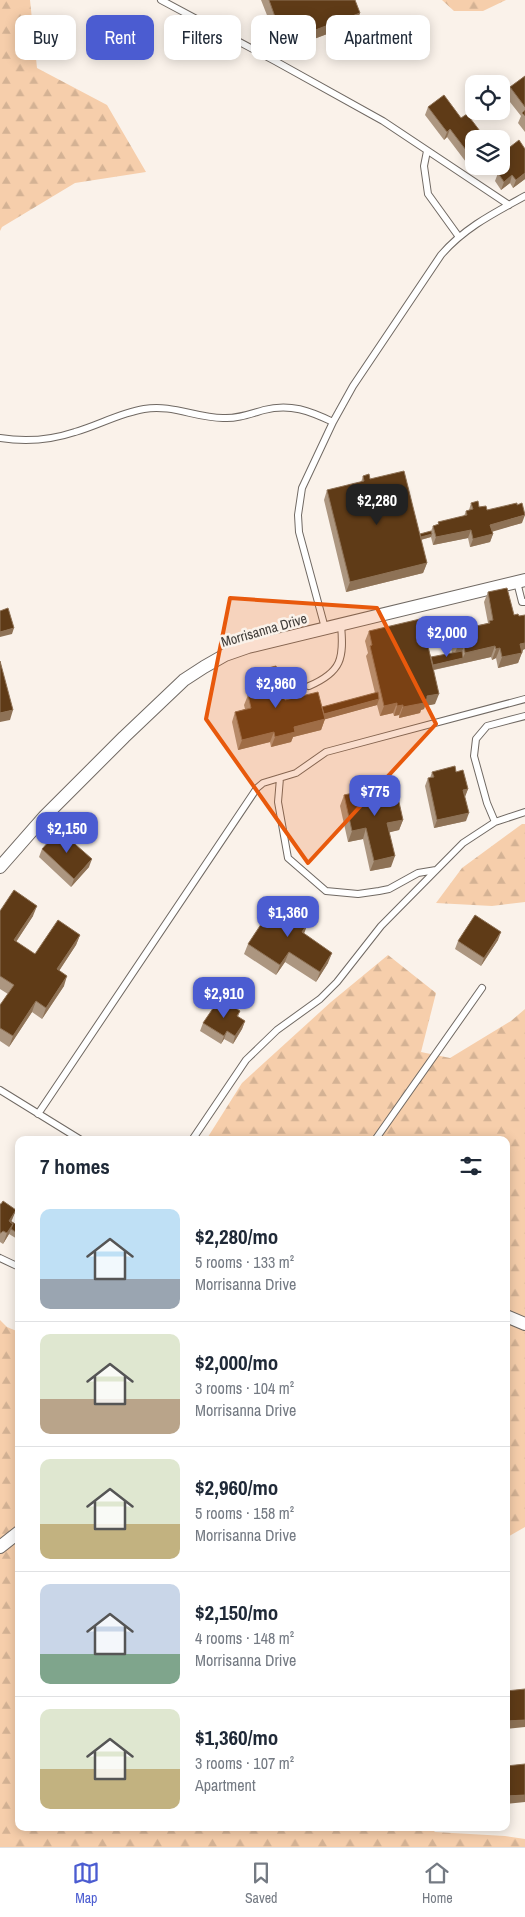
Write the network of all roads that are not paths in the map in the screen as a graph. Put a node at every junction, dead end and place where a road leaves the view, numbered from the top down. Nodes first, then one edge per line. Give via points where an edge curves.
1 (161, 0) edge
2 (427, 151) junction
3 (525, 196) edge
4 (509, 205) junction
5 (459, 237) junction
6 (333, 422) junction
7 (0, 438) edge
8 (521, 581) edge
9 (525, 602) edge
10 (341, 625) junction
11 (325, 628) junction
12 (309, 686) dead end
13 (523, 700) edge
14 (525, 715) edge
15 (280, 778) junction
16 (525, 812) edge
17 (495, 822) junction
18 (0, 867) edge
19 (436, 870) junction
20 (482, 988) dead end
21 (0, 1090) edge
22 (38, 1114) junction
23 (74, 1136) edge
24 (195, 1136) edge
25 (378, 1136) edge
26 (0, 1258) edge
27 (15, 1265) edge
28 (510, 1318) edge
29 (525, 1324) edge
30 (15, 1535) edge
31 (0, 1547) edge

1 - 2 lane via 383,121
2 - 4 lane
2 - 5 lane via 424,166 428,194
3 - 4 lane
4 - 5 lane
5 - 6 lane via 441,255 353,386
6 - 7 lane via 294,407 280,406 224,418 165,408 145,408 53,438
6 - 11 lane via 302,488 298,515 299,532
8 - 9 lane via 522,602
8 - 10 street, Morrisanna Drive
10 - 11 street, Morrisanna Drive
10 - 12 lane via 344,648 341,660 327,677
11 - 18 street, Morrisanna Drive via 226,655 184,680 44,817
13 - 14 lane
13 - 15 lane via 326,752 296,773
14 - 17 lane via 487,726 476,739 474,756
15 - 19 lane via 278,802 288,858 326,891 358,894 379,891 418,873
15 - 22 lane via 262,783 257,788
16 - 17 lane
17 - 19 lane via 463,844
19 - 24 lane via 381,926 337,982 320,999 277,1030 246,1060
20 - 25 lane
21 - 22 lane
22 - 23 lane
26 - 27 lane
28 - 29 street
30 - 31 street

